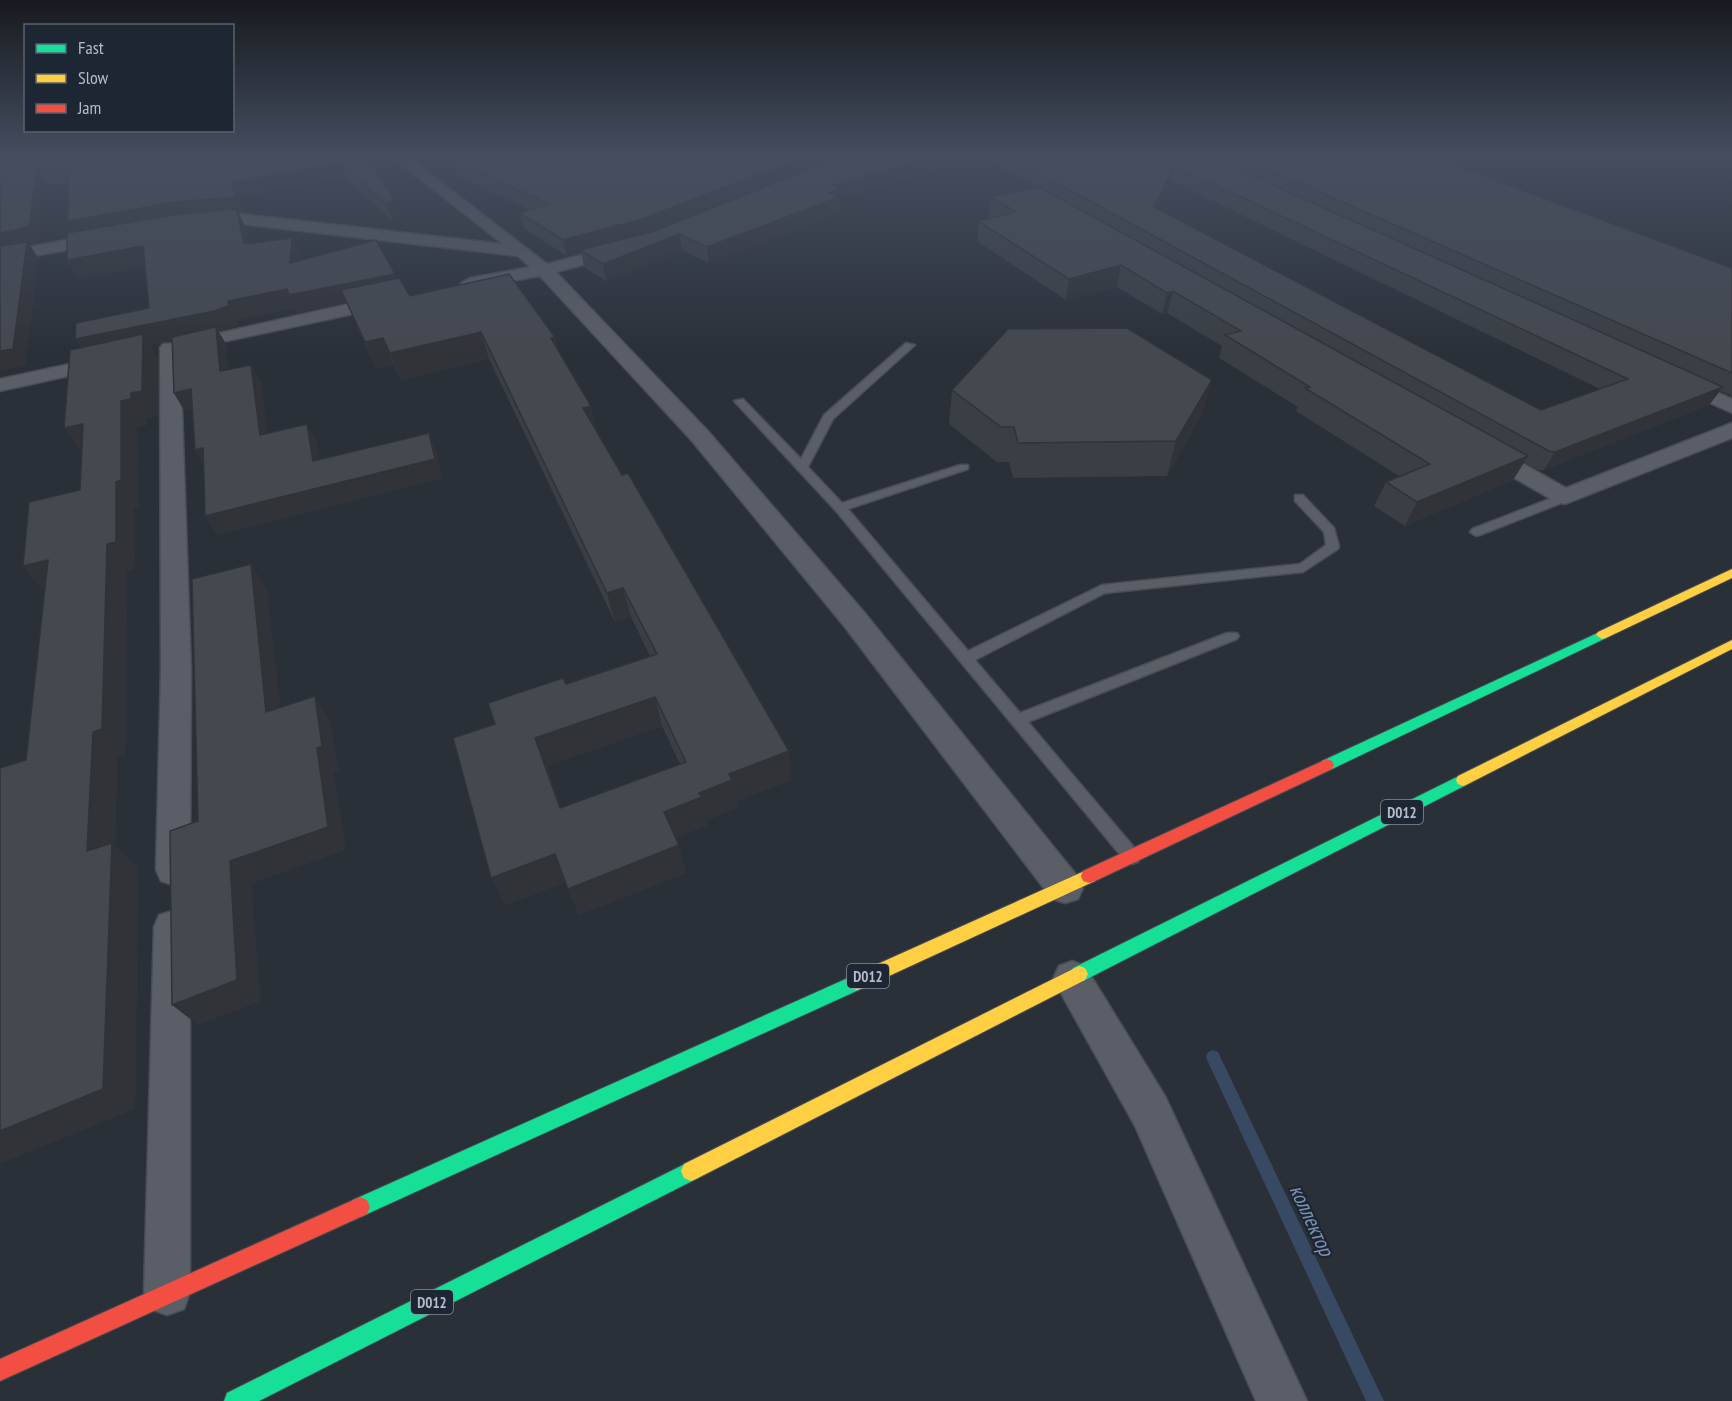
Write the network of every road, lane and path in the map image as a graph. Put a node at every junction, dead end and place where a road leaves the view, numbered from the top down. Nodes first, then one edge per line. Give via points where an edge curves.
1 (218, 221) edge
2 (262, 221) edge
3 (485, 221) edge
4 (183, 225) edge
5 (126, 235) edge
6 (640, 244) edge
7 (523, 251) junction
8 (0, 257) edge
9 (544, 270) junction
10 (456, 286) edge
11 (410, 296) edge
12 (910, 345) dead end
13 (125, 358) edge
14 (1660, 373) edge
15 (0, 385) edge
16 (739, 401) dead end
17 (1732, 407) edge
18 (1732, 430) edge
19 (1462, 438) edge
20 (964, 467) dead end
21 (802, 468) junction
22 (1565, 496) junction
23 (1299, 498) dead end
24 (840, 508) junction
25 (1476, 532) dead end
26 (1732, 573) edge
27 (1232, 636) dead end
28 (1732, 644) edge
29 (966, 658) junction
30 (1018, 720) junction
31 (1132, 857) junction
32 (1065, 888) junction
33 (1072, 980) junction
34 (167, 1292) junction
35 (301, 1367) junction
36 (0, 1370) edge
37 (234, 1401) edge
38 (283, 1401) edge
39 (1282, 1401) edge

1 - 4 street
2 - 7 street
3 - 7 street
5 - 8 street
6 - 9 street
7 - 9 street
9 - 10 street
9 - 32 street via 707,445 854,619
11 - 34 street via 159,351 176,670
12 - 21 lane via 828,417
13 - 15 street
14 - 17 street
16 - 21 lane
18 - 22 street
19 - 22 street
20 - 24 lane
21 - 24 lane
22 - 25 lane
23 - 29 lane via 1330,531 1334,546 1304,568 1102,589
24 - 29 lane
26 - 31 highway, D012
27 - 30 lane
28 - 33 highway, D012
29 - 30 lane
30 - 31 lane
31 - 32 highway, D012
32 - 34 highway, D012
33 - 35 highway, D012
33 - 39 street via 1150,1111
34 - 36 highway, D012
35 - 37 highway, D012
35 - 38 lane

